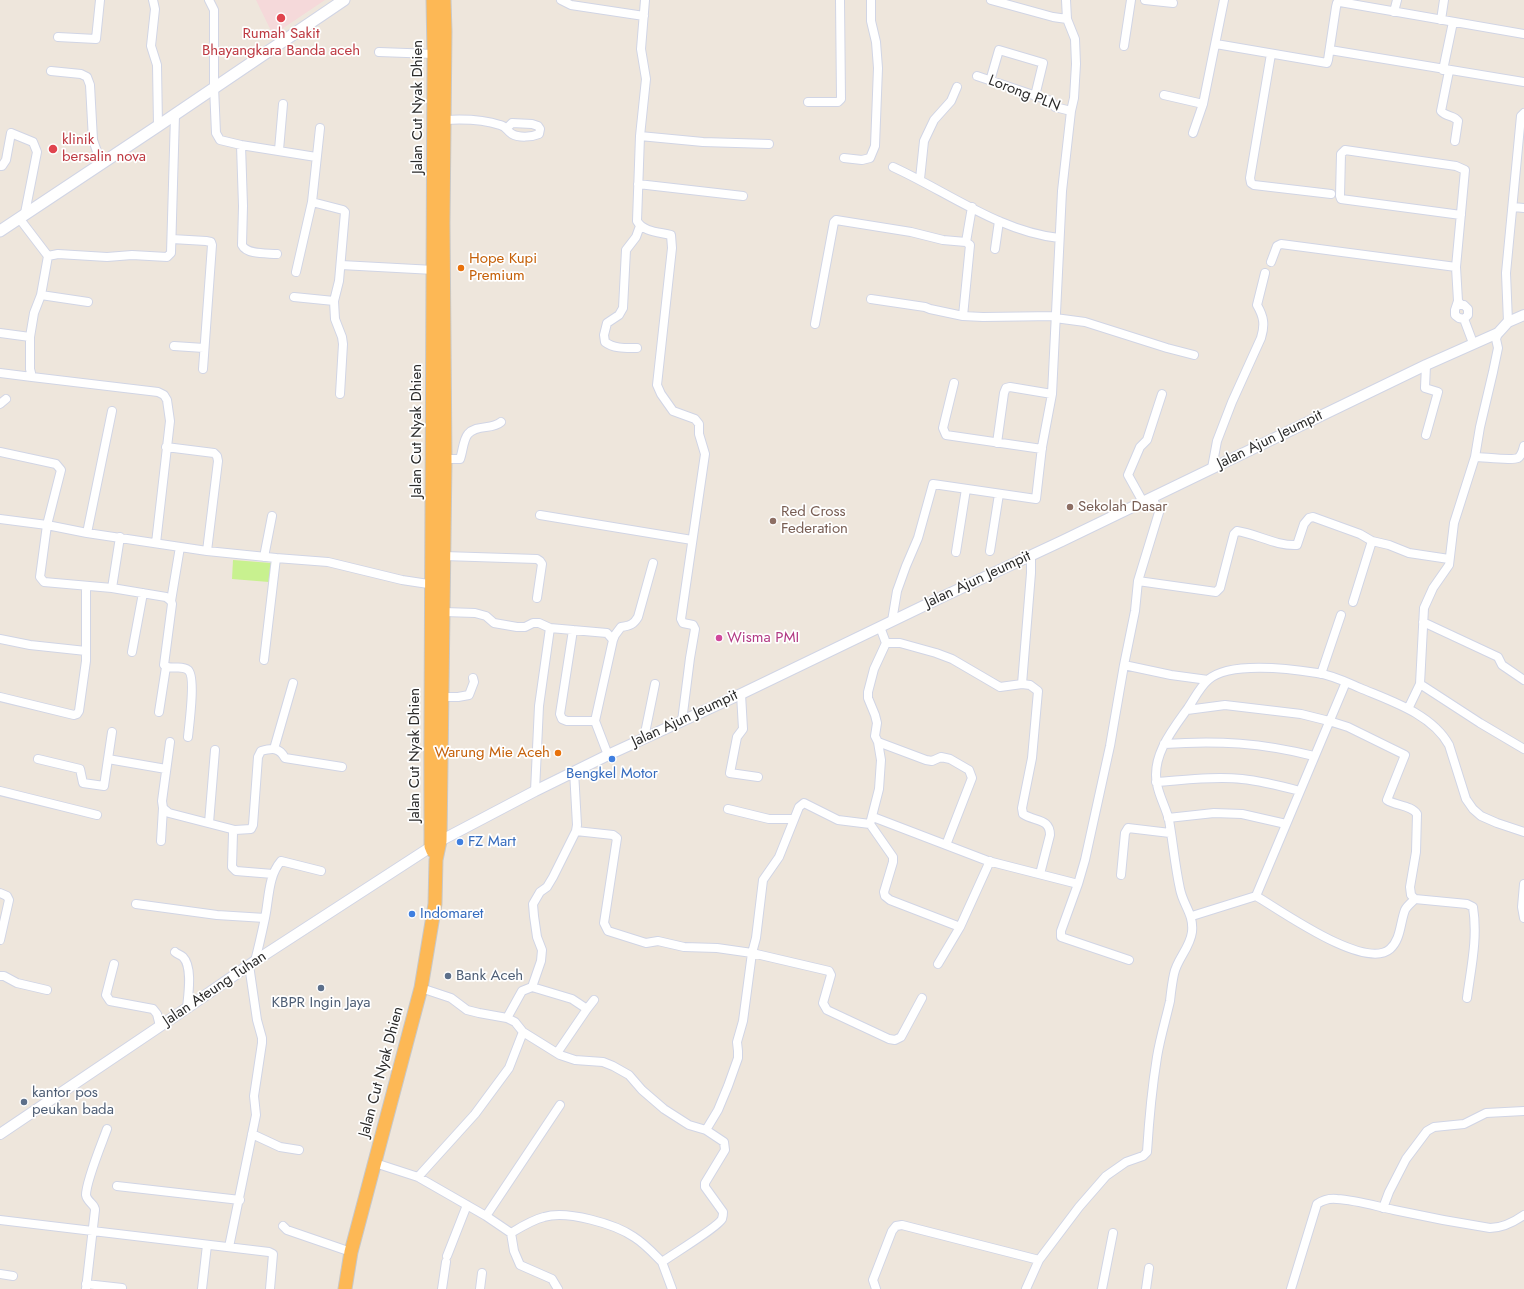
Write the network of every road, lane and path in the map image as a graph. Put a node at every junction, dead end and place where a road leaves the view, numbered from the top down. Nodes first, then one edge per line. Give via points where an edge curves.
1 (100, 0) edge
2 (153, 0) edge
3 (209, 0) edge
4 (344, 0) edge
5 (444, 0) edge
6 (561, 0) edge
7 (645, 0) edge
8 (840, 0) edge
9 (871, 0) edge
10 (991, 0) edge
11 (1066, 0) edge
12 (1131, 0) edge
13 (1145, 0) edge
14 (1224, 0) edge
15 (1396, 0) edge
16 (1444, 0) edge
17 (432, 3) edge
18 (1174, 3) dead end
19 (1394, 12) junction
20 (644, 16) junction
21 (1067, 19) junction
22 (1441, 20) junction
23 (1454, 22) junction
24 (1524, 34) edge
25 (58, 37) dead end
26 (1216, 44) junction
27 (1124, 46) dead end
28 (1330, 50) junction
29 (379, 52) dead end
30 (434, 54) junction
31 (1271, 54) junction
32 (1446, 70) junction
33 (51, 71) dead end
34 (977, 76) dead end
35 (990, 81) junction
36 (1524, 82) edge
37 (214, 87) junction
38 (957, 87) dead end
39 (1164, 95) dead end
40 (1035, 96) junction
41 (808, 102) dead end
42 (283, 104) dead end
43 (1203, 104) junction
44 (1071, 111) junction
45 (1524, 113) edge
46 (174, 115) junction
47 (445, 120) junction
48 (158, 126) junction
49 (320, 128) dead end
50 (507, 128) dead end
51 (1193, 133) dead end
52 (640, 136) junction
53 (1455, 141) dead end
54 (770, 144) dead end
55 (241, 145) junction
56 (279, 150) junction
57 (316, 156) junction
58 (844, 158) dead end
59 (101, 163) junction
60 (0, 166) edge
61 (894, 166) dead end
62 (920, 179) junction
63 (638, 184) junction
64 (1331, 194) dead end
65 (743, 196) dead end
66 (312, 202) junction
67 (972, 207) junction
68 (1513, 207) junction
69 (1524, 208) edge
70 (22, 215) junction
71 (1461, 215) junction
72 (998, 221) junction
73 (640, 226) junction
74 (0, 230) edge
75 (1059, 238) junction
76 (172, 239) junction
77 (966, 242) junction
78 (995, 249) dead end
79 (277, 254) dead end
80 (48, 256) junction
81 (1271, 262) dead end
82 (341, 265) junction
83 (1456, 267) junction
84 (434, 270) junction
85 (296, 272) dead end
86 (1265, 273) dead end
87 (41, 295) junction
88 (294, 297) dead end
89 (871, 299) dead end
90 (334, 301) junction
91 (88, 302) dead end
92 (1524, 315) edge
93 (963, 316) junction
94 (1055, 317) junction
95 (1508, 322) junction
96 (815, 324) dead end
97 (0, 333) edge
98 (1497, 336) junction
99 (30, 337) junction
100 (1473, 343) junction
101 (174, 346) dead end
102 (204, 348) junction
103 (637, 348) dead end
104 (1194, 355) dead end
105 (1426, 365) junction
106 (204, 369) dead end
107 (0, 372) edge
108 (32, 377) junction
109 (954, 383) dead end
110 (340, 394) dead end
111 (1052, 394) junction
112 (1162, 394) dead end
113 (112, 411) dead end
114 (501, 422) dead end
115 (1426, 435) dead end
116 (998, 443) junction
117 (1524, 446) edge
118 (166, 447) junction
119 (1042, 449) junction
120 (0, 452) edge
121 (1475, 457) junction
122 (445, 461) junction
123 (1212, 468) junction
124 (966, 489) junction
125 (999, 494) junction
126 (1153, 498) junction
127 (1143, 502) junction
128 (540, 515) dead end
129 (272, 516) dead end
130 (0, 519) edge
131 (47, 525) junction
132 (87, 532) junction
133 (120, 537) junction
134 (692, 540) junction
135 (1372, 540) junction
136 (156, 543) junction
137 (180, 547) junction
138 (207, 551) junction
139 (990, 551) dead end
140 (956, 552) dead end
141 (1031, 555) junction
142 (444, 556) junction
143 (264, 557) junction
144 (276, 558) junction
145 (1449, 559) junction
146 (653, 563) dead end
147 (1138, 581) junction
148 (438, 585) junction
149 (86, 586) junction
150 (112, 588) junction
151 (143, 593) junction
152 (537, 598) dead end
153 (172, 601) junction
154 (1353, 602) dead end
155 (444, 612) junction
156 (1341, 615) dead end
157 (892, 621) junction
158 (1423, 622) junction
159 (880, 627) junction
160 (550, 628) junction
161 (573, 630) junction
162 (0, 639) edge
163 (613, 640) junction
164 (886, 643) junction
165 (86, 651) junction
166 (132, 652) dead end
167 (264, 660) dead end
168 (1124, 665) junction
169 (166, 667) junction
170 (1321, 674) junction
171 (473, 678) dead end
172 (1208, 680) junction
173 (1524, 680) edge
174 (1346, 682) junction
175 (293, 683) dead end
176 (655, 684) dead end
177 (1022, 684) junction
178 (1420, 684) junction
179 (741, 694) junction
180 (0, 697) edge
181 (442, 697) junction
182 (1408, 709) junction
183 (1187, 710) junction
184 (160, 712) dead end
185 (595, 721) junction
186 (682, 721) junction
187 (1329, 721) junction
188 (112, 732) dead end
189 (188, 737) dead end
190 (644, 738) junction
191 (170, 742) dead end
192 (878, 742) junction
193 (1164, 744) junction
194 (274, 749) junction
195 (1524, 749) edge
196 (215, 750) dead end
197 (608, 755) junction
198 (1314, 756) junction
199 (38, 759) dead end
200 (108, 759) junction
201 (342, 767) dead end
202 (166, 770) junction
203 (574, 771) junction
204 (758, 777) dead end
205 (1156, 782) junction
206 (0, 790) edge
207 (535, 791) junction
208 (1300, 791) junction
209 (163, 808) junction
210 (728, 809) dead end
211 (97, 815) dead end
212 (1168, 818) junction
213 (794, 819) junction
214 (871, 821) junction
215 (209, 823) junction
216 (1286, 824) junction
217 (235, 830) junction
218 (576, 831) junction
219 (1524, 832) edge
220 (1170, 833) junction
221 (161, 841) dead end
222 (435, 843) junction
223 (946, 845) junction
224 (990, 861) junction
225 (321, 871) dead end
226 (273, 874) junction
227 (1040, 874) junction
228 (1121, 875) dead end
229 (1078, 884) junction
230 (1524, 884) edge
231 (0, 893) edge
232 (1256, 896) junction
233 (1415, 899) junction
234 (136, 904) dead end
235 (1192, 916) junction
236 (265, 918) junction
237 (1524, 918) edge
238 (960, 927) junction
239 (0, 940) edge
240 (175, 952) dead end
241 (752, 953) junction
242 (1129, 960) dead end
243 (252, 963) junction
244 (114, 964) dead end
245 (938, 964) dead end
246 (0, 976) edge
247 (532, 987) junction
248 (421, 988) junction
249 (47, 990) dead end
250 (922, 998) dead end
251 (1468, 998) dead end
252 (594, 1000) dead end
253 (187, 1008) junction
254 (587, 1009) junction
255 (507, 1018) junction
256 (160, 1026) junction
257 (523, 1032) junction
258 (557, 1053) junction
259 (560, 1105) dead end
260 (1524, 1111) edge
261 (107, 1129) dead end
262 (706, 1130) junction
263 (0, 1134) edge
264 (252, 1134) junction
265 (299, 1150) dead end
266 (375, 1163) junction
267 (418, 1177) junction
268 (117, 1186) dead end
269 (240, 1200) junction
270 (467, 1205) junction
271 (1383, 1208) junction
272 (1524, 1215) edge
273 (486, 1216) junction
274 (0, 1220) edge
275 (283, 1226) dead end
276 (93, 1232) junction
277 (511, 1233) junction
278 (1113, 1233) dead end
279 (207, 1245) junction
280 (229, 1247) junction
281 (351, 1252) junction
282 (1039, 1260) junction
283 (662, 1262) junction
284 (1149, 1268) dead end
285 (482, 1273) dead end
286 (0, 1274) edge
287 (13, 1276) dead end
288 (86, 1287) edge
289 (122, 1288) dead end
290 (202, 1289) edge
291 (270, 1289) edge
292 (345, 1289) edge
293 (442, 1289) edge
294 (480, 1289) edge
295 (558, 1289) edge
296 (672, 1289) edge
297 (876, 1289) edge
298 (1026, 1289) edge
299 (1102, 1289) edge
300 (1146, 1289) edge
301 (1291, 1289) edge

1 - 25 street via 96,39
2 - 48 street via 155,10 151,46 156,65
3 - 37 street via 214,10
4 - 37 main road
5 - 47 highway, Jalan Cut Nyak Dhien
6 - 20 street via 571,5
7 - 20 street
8 - 41 street via 841,99 838,102
9 - 58 street via 871,21 878,68 875,146 870,158
10 - 21 street
11 - 21 street
12 - 27 street
13 - 18 street
14 - 26 street
15 - 19 street
16 - 22 street
17 - 30 highway, Jalan Cut Nyak Dhien
19 - 22 street
19 - 28 street via 1337,3
20 - 52 street via 641,49 646,79
21 - 44 street via 1075,39 1076,64
22 - 23 street
23 - 24 street
23 - 32 street
26 - 31 street
26 - 43 street
28 - 31 street via 1328,60 1324,63
28 - 32 street
29 - 30 street
30 - 84 highway, Jalan Cut Nyak Dhien
31 - 64 street via 1251,183
32 - 36 street
32 - 53 street via 1442,111 1458,121
33 - 59 street via 81,74 90,85 93,140
34 - 35 street, Lorong PLN
35 - 40 street, Lorong PLN
35 - 40 street via 999,50 1043,63
37 - 46 main road
37 - 55 street via 218,138
38 - 62 street via 951,101 934,120 924,141
39 - 43 street
40 - 44 street, Lorong PLN via 1051,101 1055,107
42 - 56 street
43 - 51 street
44 - 75 street
45 - 68 street via 1521,116 1518,136
46 - 48 main road
46 - 76 street
47 - 50 street via 470,119
47 - 122 highway, Jalan Cut Nyak Dhien
48 - 59 main road
49 - 57 street
52 - 54 street via 703,142
52 - 63 street
55 - 56 street
55 - 79 street via 242,245 248,251
56 - 57 street
57 - 66 street
59 - 70 main road
60 - 70 street via 6,160 11,133 33,142 36,152
61 - 62 street
62 - 67 street
63 - 65 street
63 - 73 street via 637,221
66 - 82 street via 345,212
66 - 85 street
67 - 72 street
67 - 77 street
68 - 69 street
68 - 95 street via 1506,272
70 - 74 main road
70 - 80 street
71 - 71 street via 1342,198 1341,154 1345,150 1460,167 1465,170
71 - 83 street
72 - 75 street via 1043,236
72 - 78 street
73 - 103 street via 636,237 626,250 623,308 619,316 607,323 604,335 608,344
73 - 134 street via 671,235 671,269 657,386 673,411 695,419 699,424 705,454
75 - 94 street
76 - 80 street via 171,253 167,257 58,254
76 - 102 street via 206,240 212,245
77 - 93 street via 970,245
77 - 96 street via 836,220
80 - 87 street
81 - 83 street via 1277,246 1281,244
82 - 84 street
82 - 90 street
83 - 100 street via 1458,301 1454,312 1459,318 1464,319
84 - 148 highway, Jalan Cut Nyak Dhien
86 - 123 street via 1258,305 1264,329 1217,441
87 - 91 street
87 - 99 street via 34,313
88 - 90 street
89 - 93 street
90 - 110 street via 335,320 343,344
92 - 95 street, Jalan Ajun Jeumpit
93 - 94 street
94 - 104 street via 1085,322
94 - 111 street
95 - 98 street, Jalan Ajun Jeumpit
97 - 99 street
98 - 100 street, Jalan Ajun Jeumpit
98 - 121 street via 1498,348
99 - 108 street
100 - 105 street, Jalan Ajun Jeumpit
101 - 102 street
102 - 106 street
105 - 115 street via 1425,388 1438,392
105 - 123 street, Jalan Ajun Jeumpit
107 - 108 street
108 - 118 street via 158,392 164,395 170,421
109 - 116 street via 943,432 950,437
111 - 116 street via 1006,388
111 - 119 street
112 - 127 street via 1147,440 1140,447 1128,475
113 - 132 street
114 - 122 street via 496,426 473,430 468,434 460,459
116 - 119 street
117 - 121 street via 1517,458
118 - 136 street
118 - 138 street via 214,453 217,456
119 - 125 street via 1036,499
120 - 131 street via 56,464 61,470
121 - 145 street via 1454,523
122 - 142 highway, Jalan Cut Nyak Dhien
123 - 126 street, Jalan Ajun Jeumpit
124 - 125 street
124 - 140 street
124 - 157 street via 933,484 918,538 897,591
125 - 139 street
126 - 127 street, Jalan Ajun Jeumpit
126 - 147 street via 1160,509
127 - 141 street, Jalan Ajun Jeumpit
128 - 134 street
129 - 143 street
130 - 131 street
131 - 132 street
131 - 149 street via 40,577 44,582
132 - 133 street
133 - 136 street
133 - 150 street
134 - 186 street via 681,619 683,623 692,625 695,629
135 - 145 street via 1410,553
135 - 147 street via 1313,517 1304,524 1297,545 1288,545 1237,531 1234,534 1220,588 1216,592
135 - 154 street
136 - 137 street
137 - 138 street
137 - 153 street
138 - 143 street
141 - 157 street, Jalan Ajun Jeumpit
141 - 177 street
142 - 148 highway, Jalan Cut Nyak Dhien
142 - 152 street via 540,561 542,564
143 - 144 street
144 - 148 street via 328,562 402,580
144 - 167 street
145 - 158 street via 1449,565 1427,599
146 - 163 street via 638,617 629,626 622,627
147 - 168 street
148 - 155 highway, Jalan Cut Nyak Dhien
148 - 222 highway, Jalan Cut Nyak Dhien
149 - 150 street
149 - 165 street
150 - 151 street
151 - 153 street via 166,597
151 - 166 street
153 - 169 street via 164,665
155 - 160 street via 475,613 486,616 494,623 517,628 539,623
155 - 181 highway, Jalan Cut Nyak Dhien
156 - 170 street
157 - 159 street, Jalan Ajun Jeumpit
158 - 173 street via 1498,657 1502,665
158 - 178 street
159 - 164 street
159 - 179 street, Jalan Ajun Jeumpit
160 - 161 street
160 - 207 street via 539,706
161 - 163 street via 607,633
161 - 185 street via 560,714 562,719 567,721
162 - 165 street
163 - 185 street
164 - 177 street via 900,643 952,659 1000,687
164 - 192 street via 874,669 868,692 876,715 875,736
165 - 180 street via 77,714
168 - 172 street
168 - 229 street via 1110,746
169 - 184 street
169 - 189 street via 184,668 191,674
170 - 172 street via 1272,668 1245,669 1220,673
170 - 174 street
171 - 181 street via 469,695
172 - 183 street
174 - 182 street
174 - 187 street
175 - 194 street
176 - 190 street
177 - 227 street via 1030,685 1038,691 1032,758 1022,808 1023,814 1046,823 1050,828
178 - 182 street
178 - 195 street
179 - 186 street, Jalan Ajun Jeumpit
179 - 204 street via 742,729 737,737 730,772
181 - 222 highway, Jalan Cut Nyak Dhien
182 - 219 street via 1431,723 1450,744 1466,799 1473,809 1481,816
183 - 187 street via 1225,705 1301,714
183 - 193 street
185 - 197 street
186 - 190 street, Jalan Ajun Jeumpit
187 - 198 street
187 - 233 street via 1348,727 1405,755 1387,800 1412,809 1417,814 1416,852 1410,888
188 - 200 street
190 - 197 street, Jalan Ajun Jeumpit
191 - 202 street
192 - 214 street via 881,760 879,789
192 - 223 street via 926,760 932,761 941,757 950,759 969,770 972,778
193 - 198 street via 1195,741 1247,743
193 - 205 street
194 - 201 street via 282,752 285,758
194 - 217 street via 261,751 258,757 253,825 251,829
196 - 215 street
197 - 203 street, Jalan Ajun Jeumpit
198 - 208 street
199 - 200 street via 80,769 83,783 104,786
200 - 202 street
202 - 209 street
203 - 207 street, Jalan Ajun Jeumpit
203 - 218 street via 578,825
205 - 208 street via 1213,778 1242,779
205 - 212 street
206 - 211 street
207 - 222 street, Jalan Ajun Jeumpit
208 - 216 street
209 - 215 street
209 - 221 street
210 - 213 street via 769,819
212 - 216 street via 1214,813 1242,814
212 - 220 street
213 - 214 street via 799,807 804,804 838,820
213 - 241 street via 779,857 764,880
214 - 223 street
214 - 238 street via 893,857 885,896
215 - 217 street
216 - 232 street
217 - 226 street via 232,867 236,871
218 - 241 street via 614,835 617,838 604,923 608,931 646,943 658,941 684,947
218 - 247 street via 553,877 533,904 537,937 542,950
220 - 228 street via 1128,828 1125,833
220 - 235 street via 1180,890
222 - 243 street, Jalan Ateung Tuhan
222 - 248 highway, Jalan Cut Nyak Dhien via 435,904
223 - 224 street
224 - 227 street
224 - 238 street
225 - 226 street via 281,861
226 - 236 street
227 - 229 street
229 - 242 street via 1061,937
230 - 237 street
231 - 239 street via 9,900
232 - 233 street via 1331,941 1360,952 1378,955 1389,950 1397,939 1405,908
232 - 235 street
233 - 251 street via 1468,904 1473,907 1474,958
234 - 236 street via 217,915
235 - 282 street via 1188,945 1175,969 1157,1056 1147,1152 1106,1176
236 - 243 street
238 - 245 street
240 - 253 street via 184,958 188,969
241 - 250 street via 829,971 831,975 823,1003 827,1010 889,1039 901,1037
241 - 262 street via 743,1021 737,1042 738,1058 718,1110
243 - 253 street, Jalan Ateung Tuhan
243 - 264 street via 262,1038 254,1096 256,1115
244 - 256 street via 106,995 110,1001 153,1009
246 - 249 street
247 - 254 street via 572,999
247 - 255 street via 522,991
248 - 255 street via 451,998 467,1010
248 - 266 highway, Jalan Cut Nyak Dhien
252 - 254 street
253 - 256 street, Jalan Ateung Tuhan
254 - 258 street
255 - 257 street via 515,1022
256 - 263 street, Jalan Ateung Tuhan
257 - 258 street
257 - 267 street via 509,1068 474,1114
258 - 262 street via 575,1060 603,1062 613,1066 629,1075 664,1109 689,1125
259 - 273 street
260 - 271 street via 1486,1113 1464,1124 1434,1127 1427,1131 1406,1159
261 - 276 street via 88,1182 86,1196 95,1208
262 - 283 street via 724,1142 725,1150 705,1183 705,1187 723,1212 722,1220
264 - 265 street via 280,1147
264 - 269 street
266 - 267 street
266 - 281 highway, Jalan Cut Nyak Dhien
267 - 270 street
268 - 269 street
269 - 280 street
270 - 273 street
270 - 293 street via 447,1259
271 - 272 street via 1490,1228 1503,1226
271 - 301 street via 1373,1204 1336,1199 1324,1200 1317,1204
273 - 277 street
274 - 276 street
275 - 281 street via 287,1230
276 - 279 street
276 - 288 street
277 - 283 street via 543,1217 578,1217 633,1236
277 - 295 street via 514,1252 520,1265 552,1279
278 - 299 street
279 - 280 street
279 - 290 street
280 - 291 street via 273,1254
281 - 292 highway, Jalan Cut Nyak Dhien
282 - 297 street via 902,1225 896,1226 873,1280
282 - 298 street
283 - 296 street
284 - 300 street
285 - 294 street
286 - 287 street
288 - 289 street

